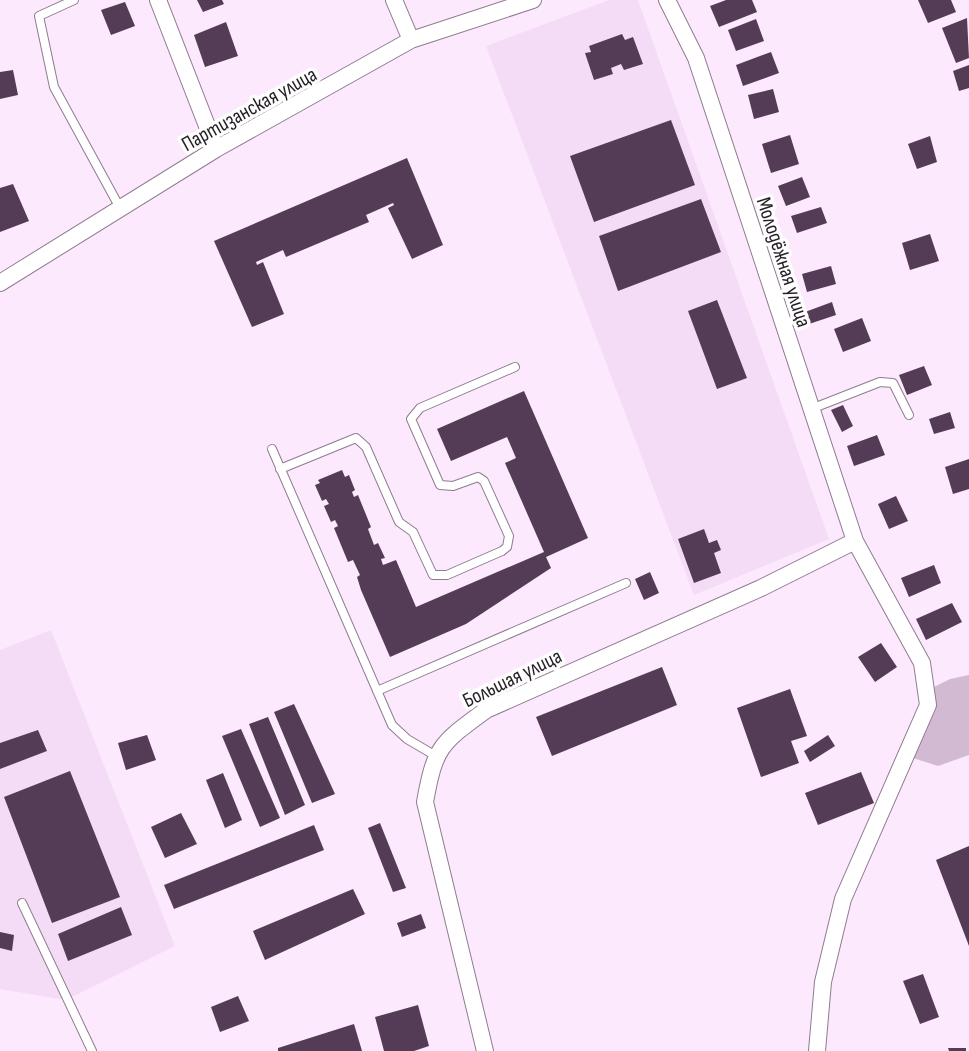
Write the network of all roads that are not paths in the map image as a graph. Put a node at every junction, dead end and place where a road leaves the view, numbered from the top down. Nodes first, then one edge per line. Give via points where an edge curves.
1 (74, 0) edge
2 (158, 0) edge
3 (394, 0) edge
4 (533, 0) edge
5 (667, 0) edge
6 (411, 40) junction
7 (216, 149) junction
8 (120, 208) junction
9 (0, 284) edge
10 (515, 367) dead end
11 (811, 410) junction
12 (909, 415) dead end
13 (272, 449) dead end
14 (280, 468) junction
15 (855, 541) junction
16 (626, 583) dead end
17 (377, 691) junction
18 (436, 756) junction
19 (22, 904) dead end
20 (92, 1051) edge
21 (485, 1051) edge
22 (817, 1051) edge

1 - 8 lane via 39,16 51,75
2 - 7 street
3 - 6 street
4 - 6 street, Партизанская улица
5 - 11 street, Молодёжная улица via 696,58
6 - 7 street, Партизанская улица
7 - 8 street, Партизанская улица
8 - 9 street, Партизанская улица
10 - 14 lane via 420,408 411,419 440,485 453,486 478,477 484,481 509,536 502,551 447,575 433,575 413,532 399,522 366,447 356,438
11 - 12 lane via 880,382 893,383
11 - 15 street, Молодёжная улица
13 - 14 lane
14 - 17 lane
15 - 18 street, Большая улица via 761,588 486,710 449,737
15 - 22 street, Молодёжная улица via 922,663 928,705 843,900 822,982
16 - 17 lane
17 - 18 lane via 391,725
18 - 21 street, Большая улица via 425,802
19 - 20 lane

